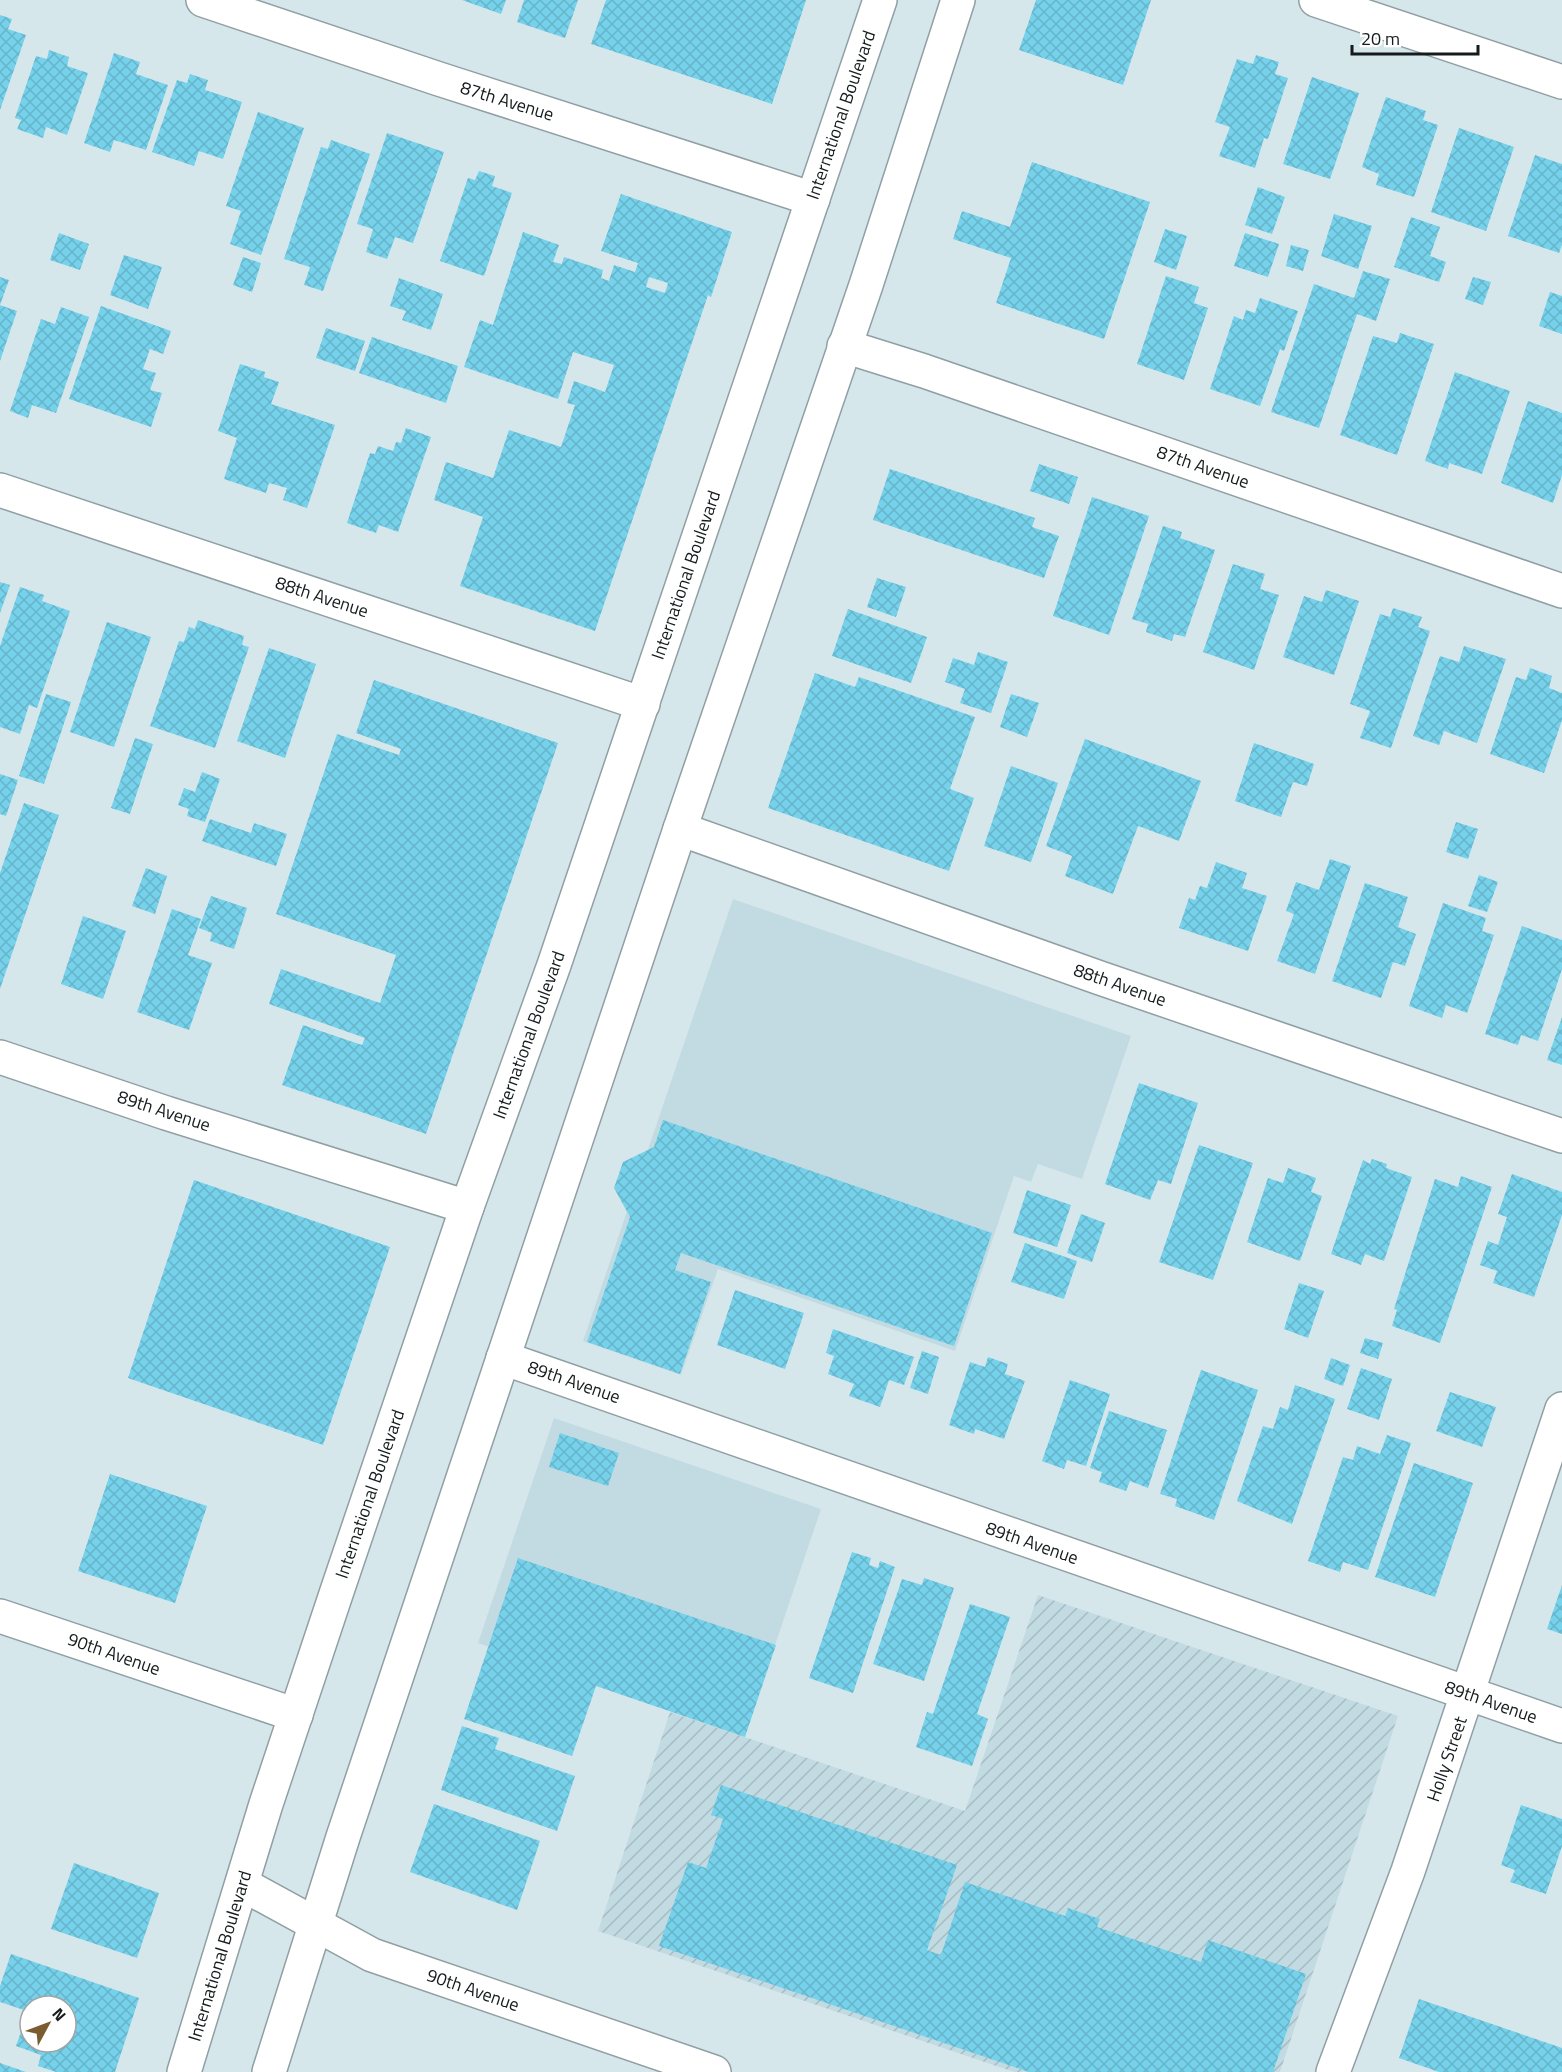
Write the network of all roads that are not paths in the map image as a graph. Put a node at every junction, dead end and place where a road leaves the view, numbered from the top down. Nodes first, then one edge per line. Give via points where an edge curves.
1 (203, 0) edge
2 (880, 0) edge
3 (958, 0) edge
4 (1316, 0) edge
5 (1562, 82) edge
6 (813, 199) junction
7 (844, 346) junction
8 (0, 490) edge
9 (1562, 591) edge
10 (643, 704) junction
11 (680, 829) junction
12 (0, 1057) edge
13 (1562, 1136) edge
14 (466, 1207) junction
15 (503, 1358) junction
16 (1562, 1409) edge
17 (0, 1616) edge
18 (1469, 1695) junction
19 (296, 1715) junction
20 (1562, 1726) edge
21 (242, 1884) junction
22 (316, 1925) junction
23 (183, 2072) edge
24 (269, 2072) edge
25 (714, 2072) edge
26 (1333, 2072) edge

1 - 6 street, 87th Avenue
2 - 6 street, International Boulevard
3 - 7 street
4 - 5 street
6 - 10 street, International Boulevard
7 - 9 street, 87th Avenue
7 - 11 street
8 - 10 street, 88th Avenue
10 - 14 street, International Boulevard
11 - 13 street, 88th Avenue
11 - 15 street
12 - 14 street, 89th Avenue
14 - 19 street, International Boulevard
15 - 18 street, 89th Avenue
15 - 22 street
16 - 18 street, Holly Street
17 - 19 street, 90th Avenue
18 - 20 street, 89th Avenue
18 - 26 street, Holly Street
19 - 21 street, International Boulevard
21 - 22 street, 90th Avenue
21 - 23 street, International Boulevard
22 - 24 street
22 - 25 street, 90th Avenue via 409,1969

